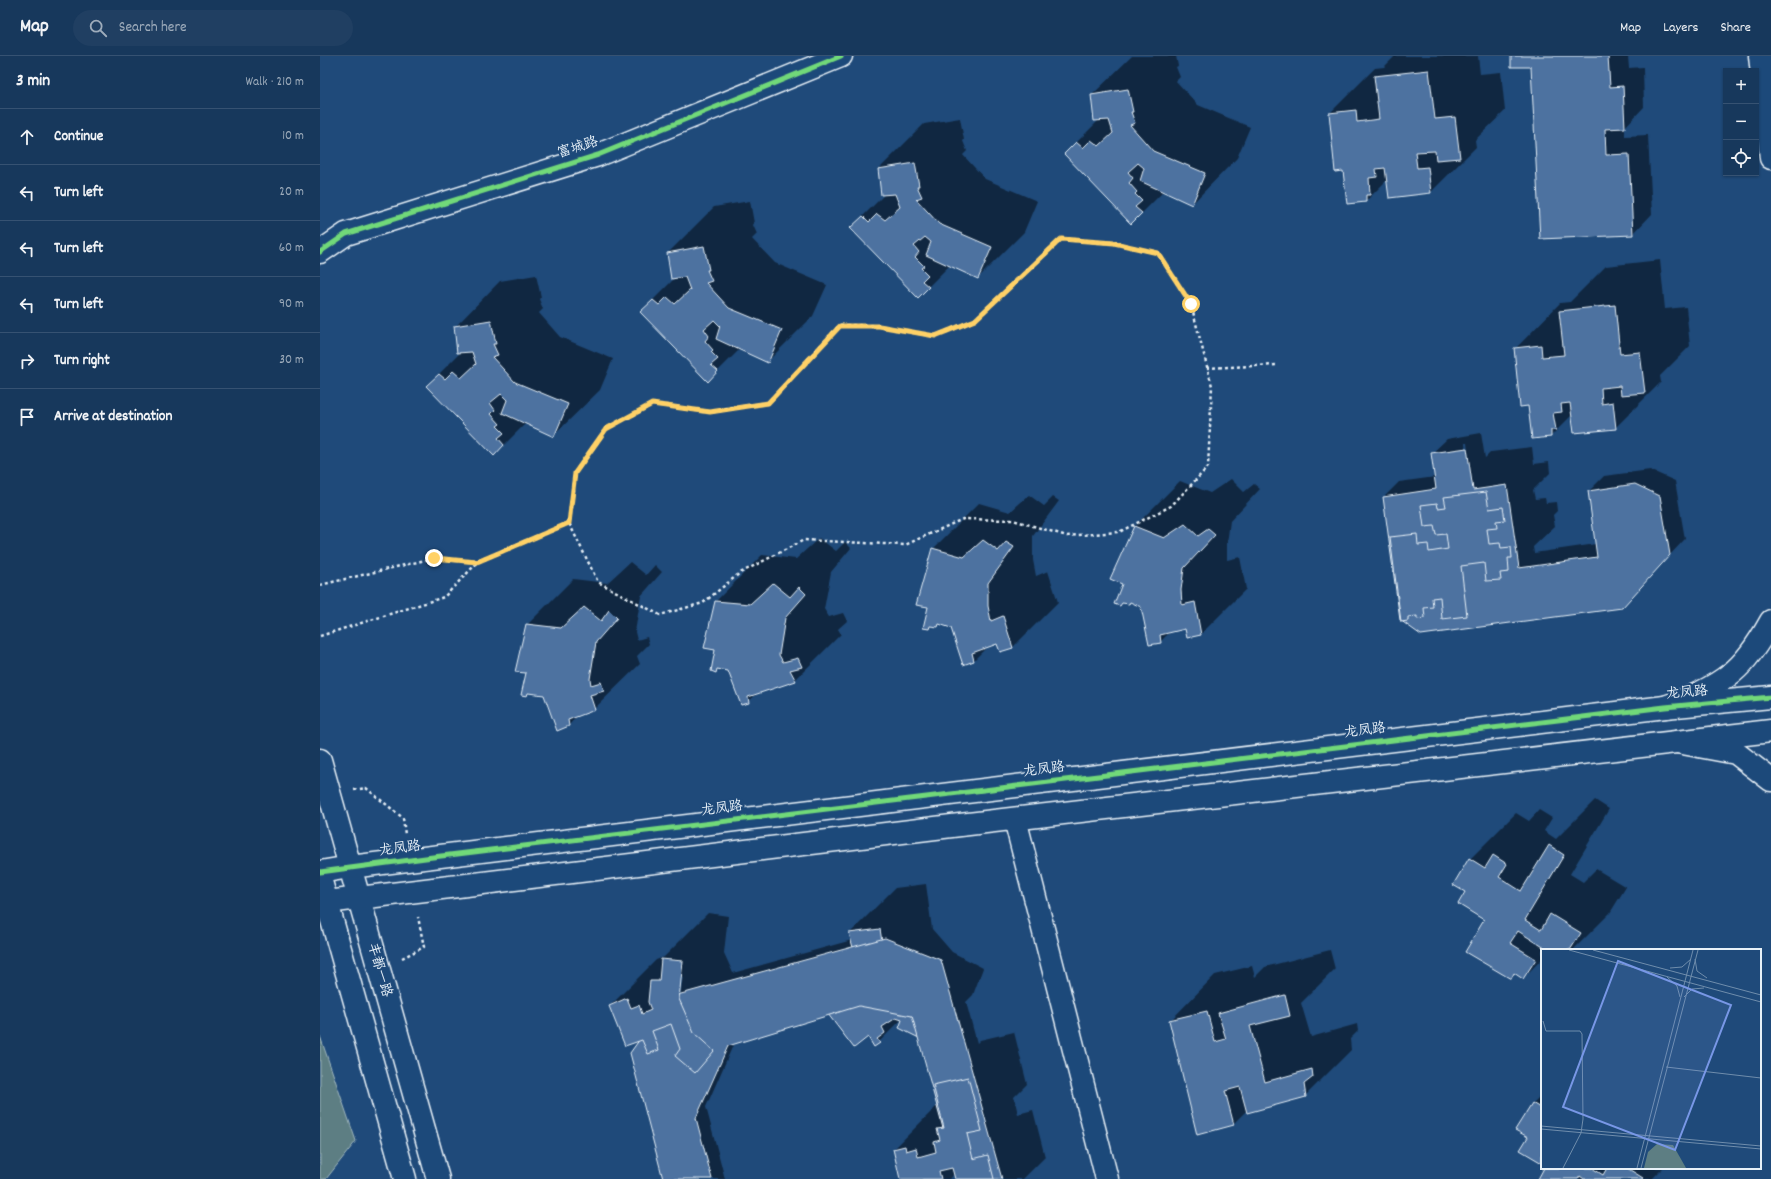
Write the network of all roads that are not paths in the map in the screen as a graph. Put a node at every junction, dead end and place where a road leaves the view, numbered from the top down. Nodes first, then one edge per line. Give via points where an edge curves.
1 (841, 56) edge
2 (1760, 56) edge
3 (1771, 158) edge
4 (320, 252) edge
5 (1771, 621) edge
6 (1771, 697) edge
7 (1665, 707) junction
8 (1771, 731) edge
9 (1677, 742) junction
10 (320, 760) edge
11 (1771, 780) edge
12 (1015, 819) junction
13 (350, 867) junction
14 (320, 872) edge
15 (320, 878) edge
16 (359, 898) junction
17 (323, 903) edge
18 (405, 1179) edge
19 (438, 1179) edge
20 (1107, 1179) edge

1 - 4 street, 富城路 via 598,155 346,234
2 - 3 street
5 - 7 street via 1757,645 1730,675 1694,697
6 - 7 street, 龙凤路
7 - 13 street, 龙凤路
8 - 9 street
9 - 11 street via 1736,753
9 - 12 street
10 - 13 street, 丰都一路
12 - 16 street
12 - 20 street
13 - 14 street, 龙凤路
13 - 16 street, 丰都一路
15 - 17 street
16 - 17 street
16 - 19 street, 丰都一路
17 - 18 street

